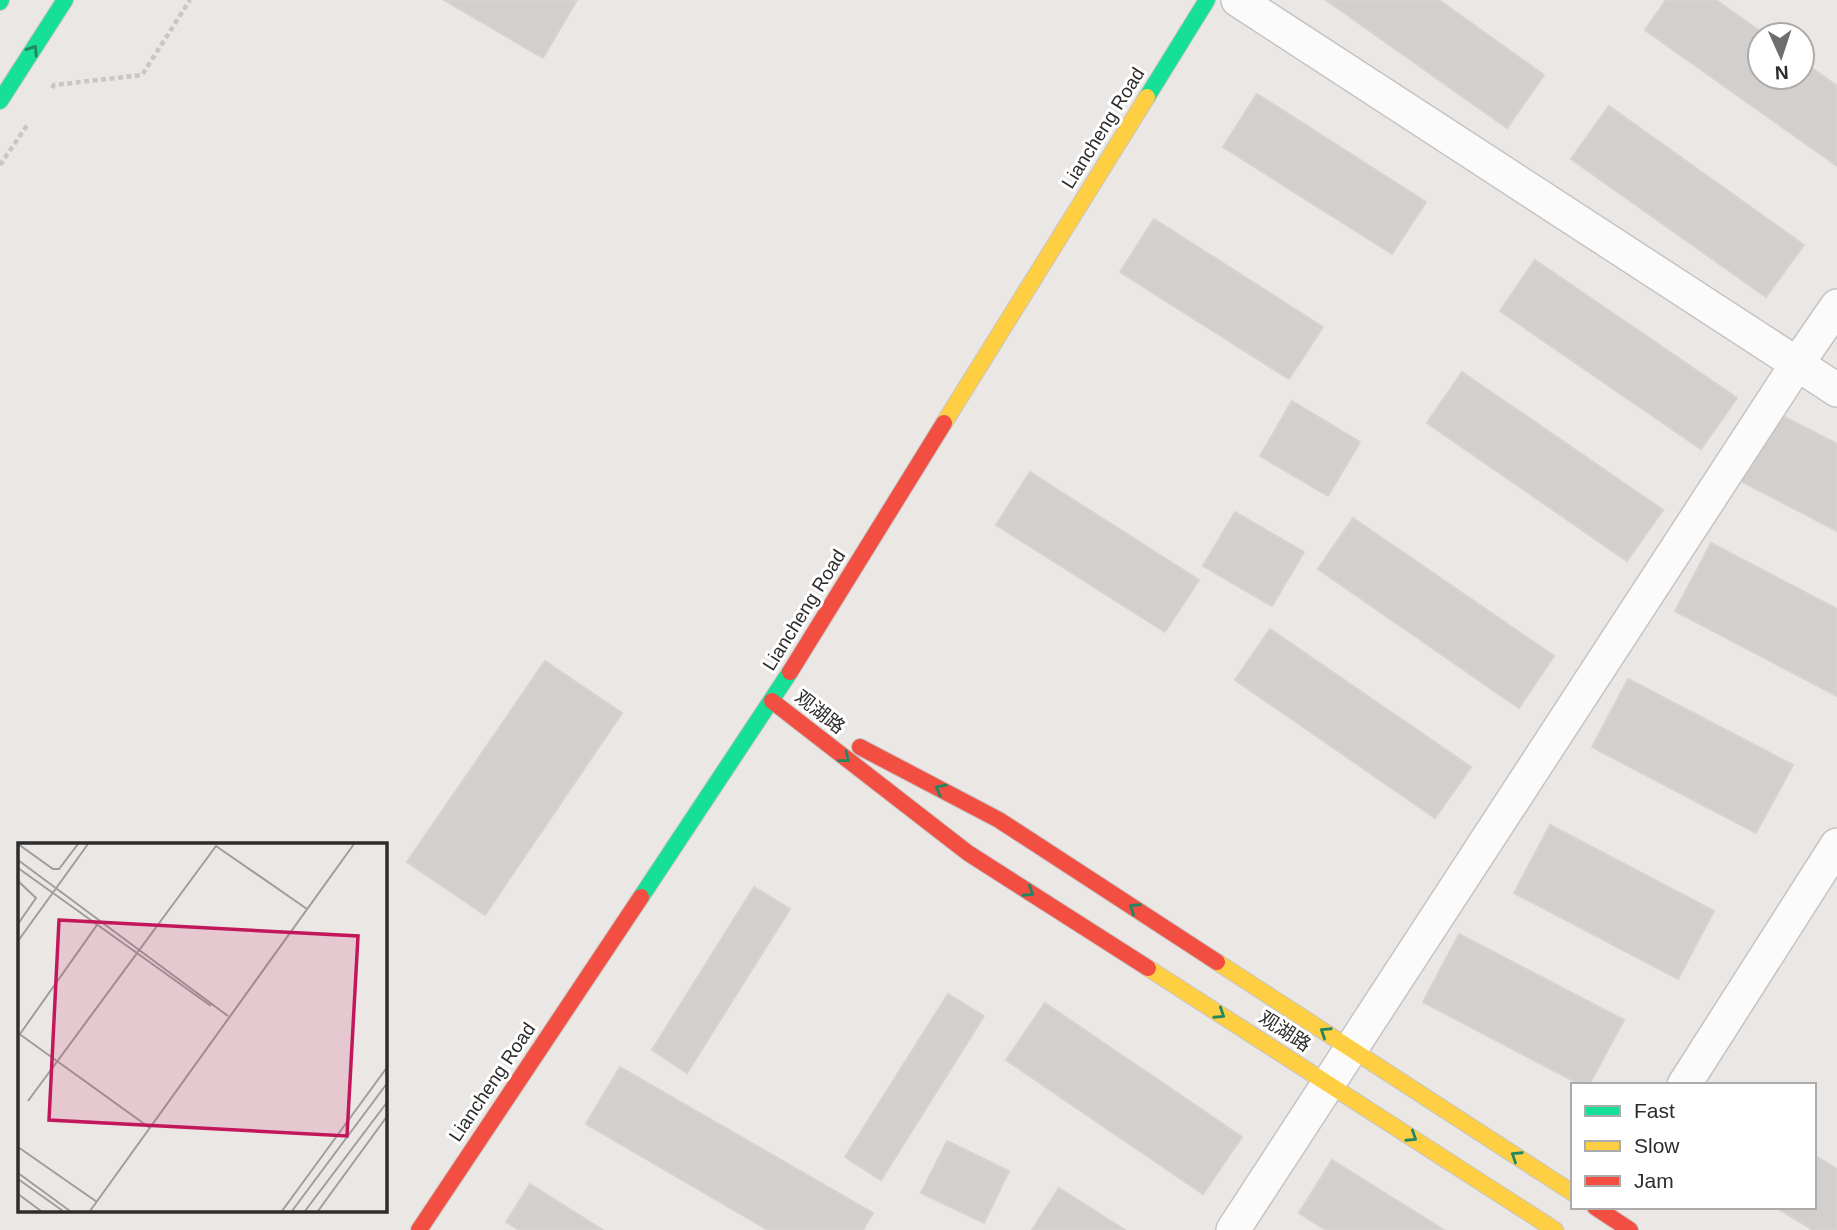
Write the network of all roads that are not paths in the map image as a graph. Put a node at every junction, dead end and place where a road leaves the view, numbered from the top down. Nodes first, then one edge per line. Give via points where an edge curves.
1 (65, 0) edge
2 (1206, 0) edge
3 (1238, 0) edge
4 (0, 100) edge
5 (1837, 306) edge
6 (1797, 364) junction
7 (1837, 390) edge
8 (772, 701) junction
9 (1837, 845) edge
10 (1352, 1049) junction
11 (1685, 1083) edge
12 (1329, 1084) junction
13 (1571, 1192) edge
14 (1601, 1209) edge
15 (419, 1230) edge
16 (1233, 1230) edge
17 (1555, 1230) edge
18 (1630, 1230) edge

4 -> 1 street
2 - 8 street, Liancheng Road
3 - 6 street
5 - 6 street
6 - 7 street
6 - 10 street
10 -> 8 street, 观湖路 via 999,820
8 -> 12 street, 观湖路 via 968,853
8 - 15 street, Liancheng Road
9 - 11 street
10 - 12 street
13 -> 10 street, 观湖路
12 - 16 street
12 -> 17 street, 观湖路
14 - 18 street

